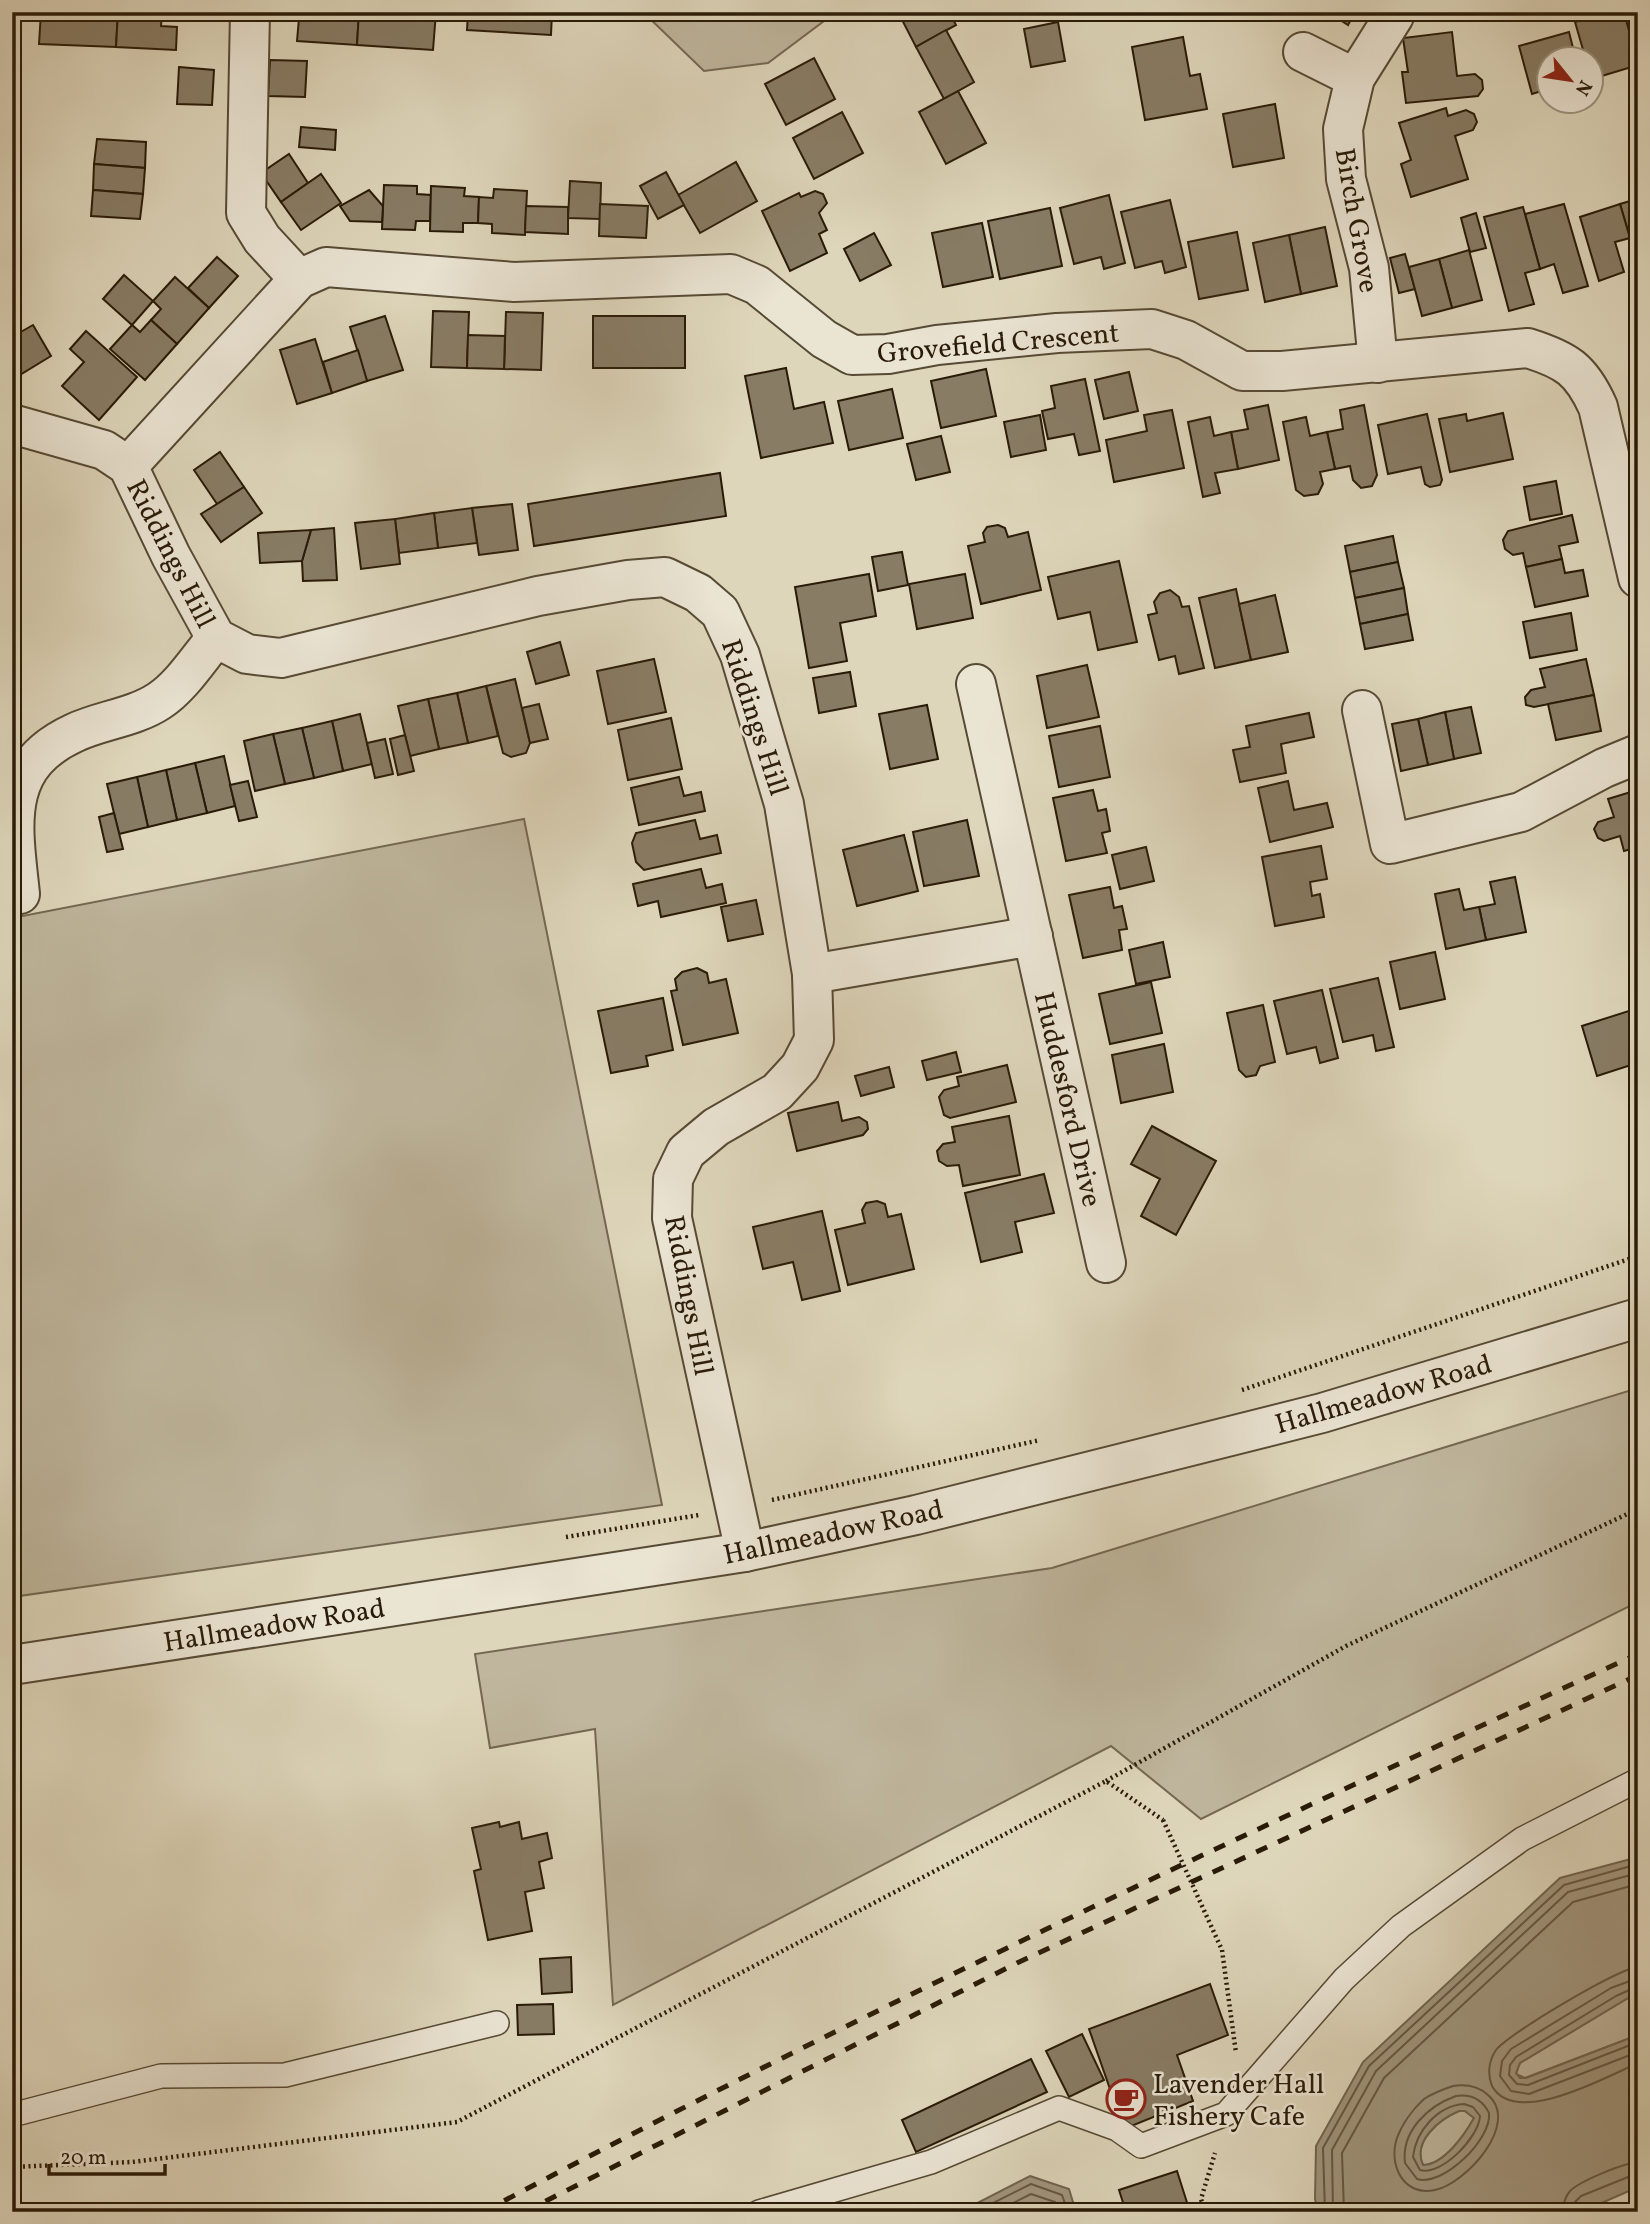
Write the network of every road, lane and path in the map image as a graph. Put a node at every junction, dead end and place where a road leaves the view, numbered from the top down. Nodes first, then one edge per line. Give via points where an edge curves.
1 (250, 12) edge
2 (1394, 16) dead end
3 (1303, 52) dead end
4 (1355, 78) junction
5 (299, 279) junction
6 (1378, 363) junction
7 (12, 424) edge
8 (128, 466) junction
9 (1633, 540) edge
10 (1638, 578) edge
11 (216, 638) junction
12 (976, 684) dead end
13 (1362, 710) dead end
14 (1638, 754) edge
15 (20, 894) dead end
16 (1033, 936) junction
17 (812, 974) junction
18 (1638, 1256) edge
19 (1106, 1263) dead end
20 (1638, 1318) edge
21 (1236, 1392) dead end
22 (1048, 1438) dead end
23 (736, 1509) junction
24 (1638, 1509) edge
25 (558, 1538) dead end
26 (745, 1552) junction
27 (12, 1665) edge
28 (1638, 1780) edge
29 (1106, 1781) junction
30 (1222, 1950) dead end
31 (497, 2023) dead end
32 (12, 2115) edge
33 (12, 2167) edge
34 (759, 2212) edge

1 - 5 street via 246,213 262,239
2 - 4 street, Birch Grove
3 - 4 street
4 - 6 street, Birch Grove via 1343,129 1346,179 1369,268
5 - 6 street, Grovefield Crescent via 326,267 514,282 731,274 757,285 824,339 852,355 1057,333 1152,329 1186,340 1242,371
5 - 8 street, Grovefield Crescent
6 - 9 street, Grovefield Crescent via 1528,348 1561,358 1587,381 1598,407
7 - 8 street, Riddings Hill via 104,450
8 - 11 street, Riddings Hill
9 - 10 street, Grovefield Crescent
11 - 15 street via 160,701 74,733 38,756 17,789 14,833
11 - 17 street, Riddings Hill via 247,654 281,658 538,596 628,580 665,577 698,593 720,612 740,655 784,804
12 - 16 street, Huddesford Drive
13 - 14 street via 1390,845 1521,813
16 - 17 street
16 - 19 street, Huddesford Drive
17 - 23 street, Riddings Hill via 814,1040 800,1068 777,1092 716,1127 686,1152 673,1179 672,1218
18 - 21 path
20 - 26 street, Hallmeadow Road via 1322,1413 916,1515
22 - 23 path
23 - 25 path
23 - 26 street, Riddings Hill
24 - 29 path via 1346,1646
26 - 27 street, Hallmeadow Road
28 - 34 lane via 1522,1839 1401,1926 1344,1979 1226,2114 1141,2146 1117,2129 1059,2108 931,2162
29 - 30 path, bridge via 1164,1821
29 - 33 path via 457,2122 132,2162
31 - 32 lane via 285,2075 161,2076

